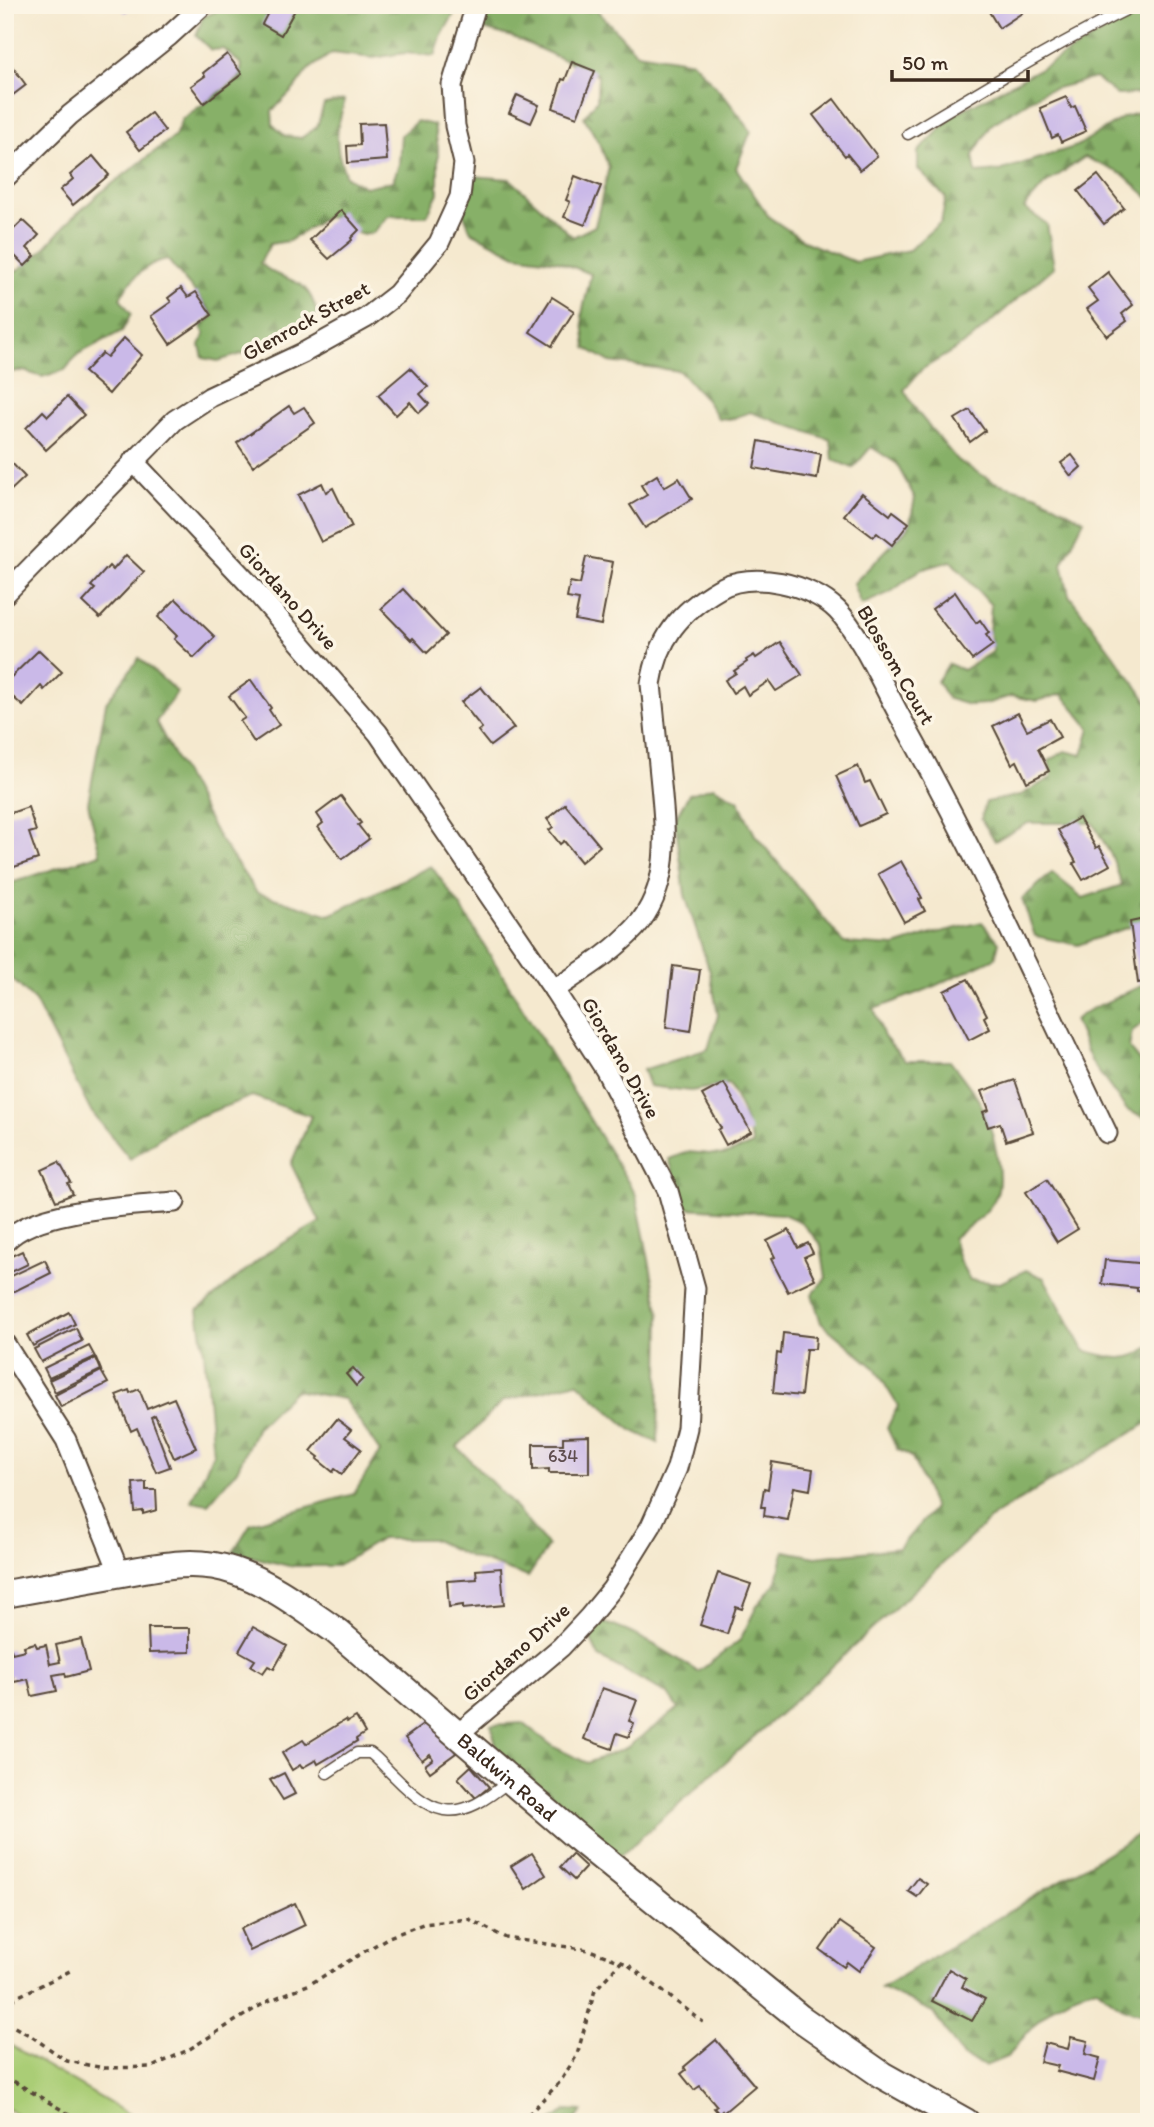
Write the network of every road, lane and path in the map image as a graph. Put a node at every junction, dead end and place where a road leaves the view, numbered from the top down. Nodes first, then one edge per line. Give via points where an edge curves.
1 (203, 5) edge
2 (476, 5) edge
3 (1136, 5) edge
4 (908, 134) dead end
5 (5, 178) edge
6 (133, 461) junction
7 (5, 594) edge
8 (554, 990) junction
9 (1107, 1133) dead end
10 (175, 1202) dead end
11 (5, 1242) edge
12 (5, 1344) edge
13 (120, 1574) junction
14 (5, 1594) edge
15 (458, 1734) junction
16 (327, 1773) dead end
17 (511, 1779) junction
18 (621, 1962) junction
19 (74, 1969) dead end
20 (5, 2009) edge
21 (703, 2021) dead end
22 (5, 2076) edge
23 (82, 2122) edge
24 (521, 2122) edge
25 (965, 2122) edge

1 - 5 street via 70,115
2 - 6 street, Glenrock Street via 452,85 454,126 464,163 460,197 439,243 397,294 366,318 210,397 175,420
3 - 4 lane via 1012,71
6 - 7 street, Glenrock Street
6 - 8 street, Giordano Drive via 250,585 378,733
8 - 9 street, Blossom Court via 616,947 636,927 650,908 660,879 666,838 652,684 655,660 666,638 681,618 725,586 783,582 816,594 838,611 856,636 936,781
8 - 15 street, Giordano Drive via 605,1069 668,1191 695,1288 687,1428 677,1468 652,1526 612,1589 561,1647
10 - 11 street via 76,1212 13,1233
12 - 13 street via 66,1440
13 - 14 street, Baldwin Road
13 - 15 street, Baldwin Road via 192,1563 253,1579 336,1631
15 - 17 street, Baldwin Road
16 - 17 lane via 357,1753 370,1753 412,1795 446,1811 478,1805
17 - 25 street, Baldwin Road via 800,2018 882,2075
18 - 20 path via 589,1950 506,1938 469,1919 423,1924 389,1937 310,1984 265,2002 152,2067 104,2068 67,2061 9,2024
18 - 21 path
18 - 24 path via 595,1990 577,2055 559,2082
19 - 20 path via 15,1998
22 - 23 path

